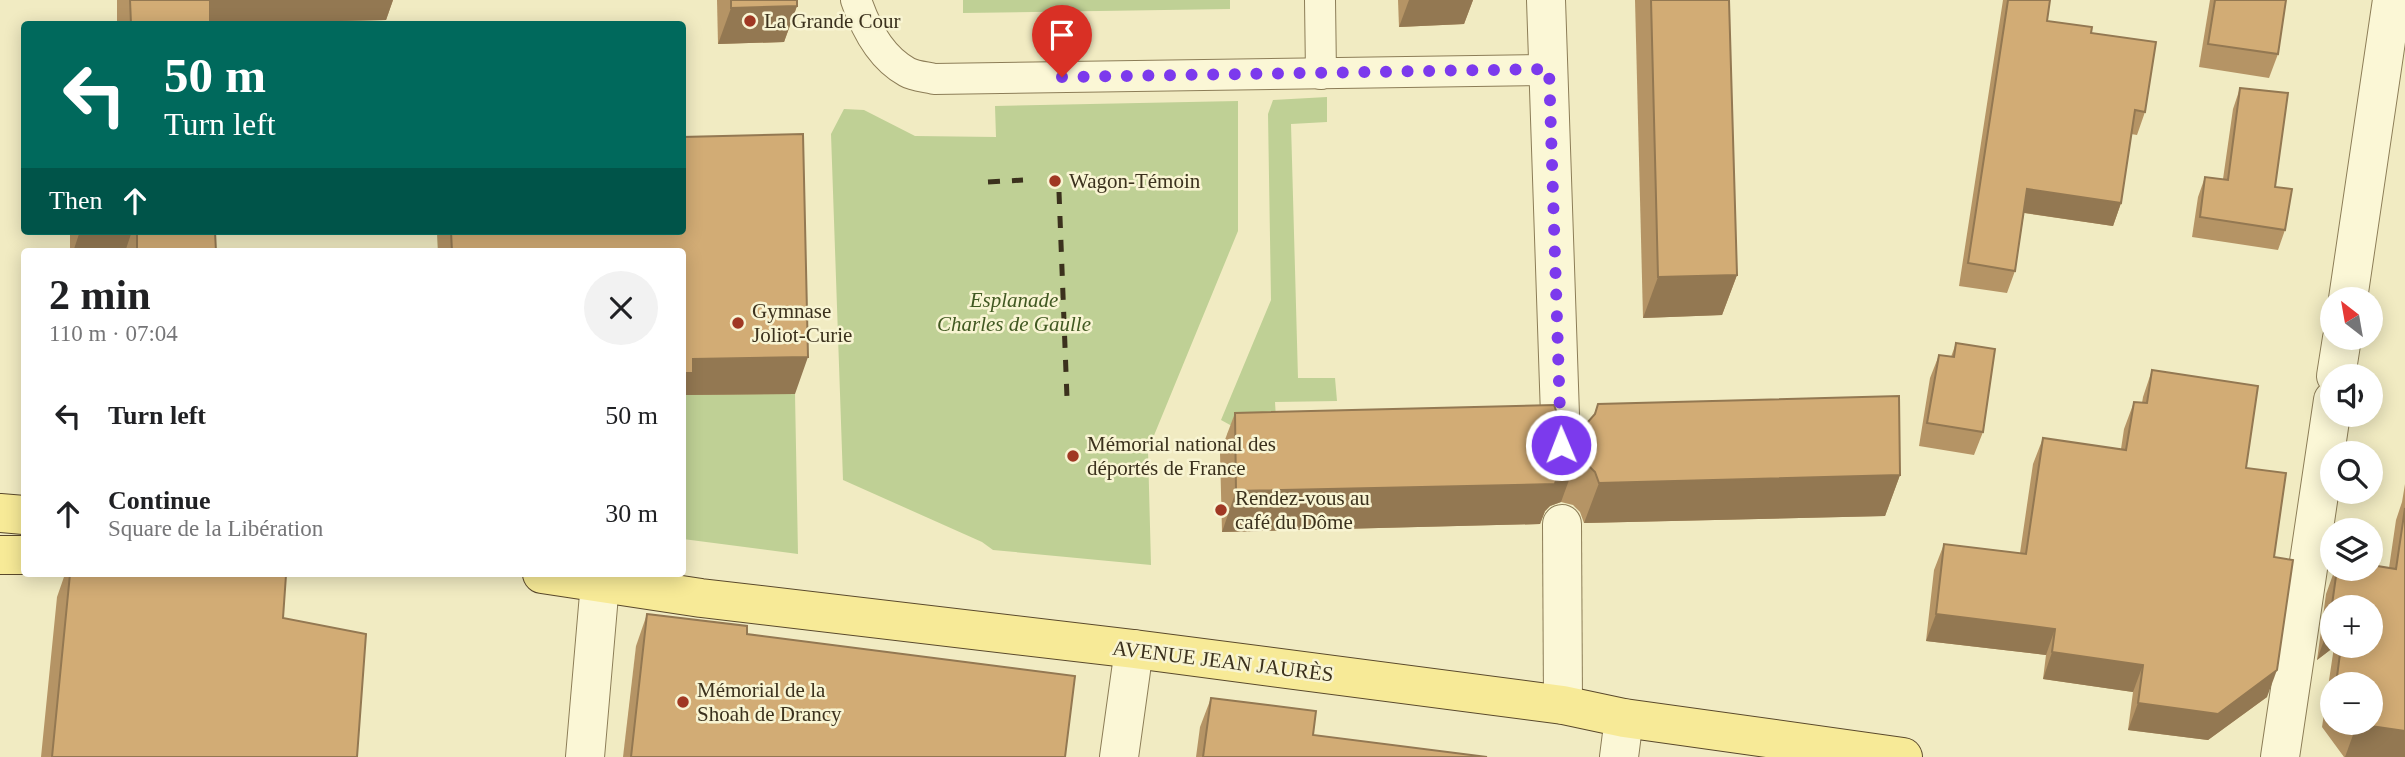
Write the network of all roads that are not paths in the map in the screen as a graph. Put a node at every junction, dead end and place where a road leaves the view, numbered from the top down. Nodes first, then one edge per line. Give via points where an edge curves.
1 (856, 0) edge
2 (1320, 0) edge
3 (1546, 0) edge
4 (2392, 0) edge
5 (1549, 69) junction
6 (1321, 74) junction
7 (2350, 287) edge
8 (2329, 427) edge
9 (1561, 445) edge
10 (0, 513) edge
11 (21, 515) edge
12 (1562, 524) dead end
13 (0, 555) edge
14 (21, 555) edge
15 (561, 577) edge
16 (600, 583) junction
17 (1134, 649) junction
18 (1563, 705) junction
19 (1624, 718) junction
20 (585, 757) edge
21 (1119, 757) edge
22 (1619, 757) edge
23 (1903, 757) edge
24 (2280, 757) edge

1 - 6 lane via 886,55 908,72 934,79
2 - 6 lane
3 - 5 street
4 - 7 street
5 - 6 lane
5 - 9 street
8 - 24 street
10 - 11 main road
12 - 18 street
13 - 14 main road
15 - 16 main road, AVENUE JEAN JAURÈS
16 - 17 main road, AVENUE JEAN JAURÈS
16 - 20 street
17 - 18 main road, AVENUE JEAN JAURÈS
17 - 21 street
18 - 19 main road, AVENUE JEAN JAURÈS
19 - 22 street
19 - 23 main road, AVENUE JEAN JAURÈS

